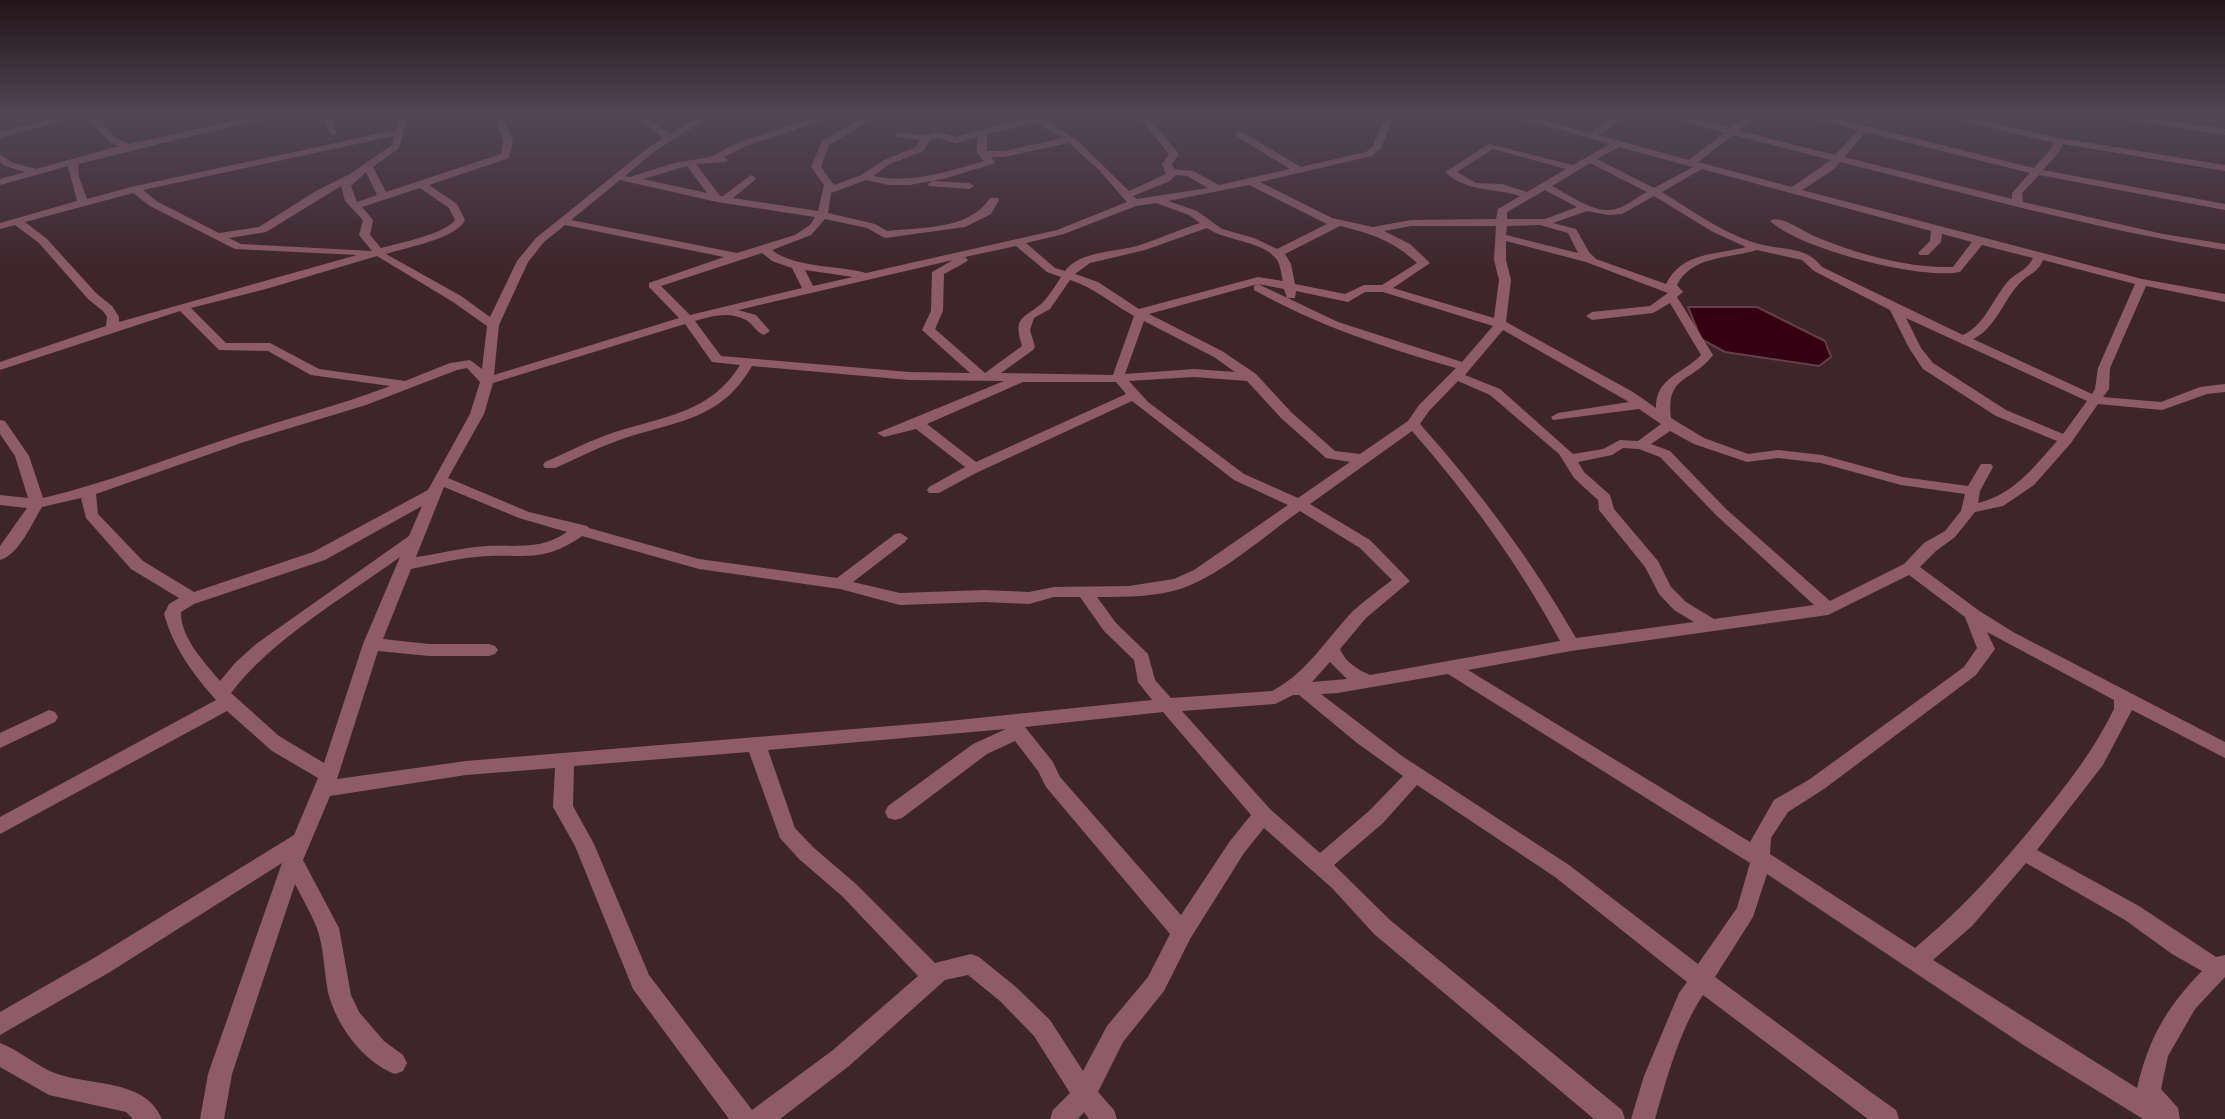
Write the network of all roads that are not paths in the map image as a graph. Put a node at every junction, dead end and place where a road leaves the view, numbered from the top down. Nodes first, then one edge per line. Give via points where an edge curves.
1 (21, 168) edge
2 (47, 168) edge
3 (73, 168) edge
4 (234, 168) edge
5 (365, 168) edge
6 (369, 168) edge
7 (468, 168) edge
8 (636, 168) edge
9 (667, 168) edge
10 (694, 168) edge
11 (817, 168) edge
12 (878, 168) edge
13 (969, 168) edge
14 (1101, 168) edge
15 (1169, 168) edge
16 (1296, 168) edge
17 (1307, 168) edge
18 (1456, 168) edge
19 (1573, 168) edge
20 (1608, 168) edge
21 (1691, 168) edge
22 (1713, 168) edge
23 (1829, 168) edge
24 (1874, 168) edge
25 (2021, 168) edge
26 (2039, 168) edge
27 (1299, 170) junction
28 (33, 172) junction
29 (1170, 172) junction
30 (2036, 172) junction
31 (354, 176) junction
32 (865, 177) junction
33 (625, 178) junction
34 (751, 178) dead end
35 (1248, 180) junction
36 (0, 182) edge
37 (909, 182) junction
38 (421, 183) junction
39 (969, 186) dead end
40 (1543, 186) junction
41 (1216, 188) junction
42 (135, 190) junction
43 (1796, 190) junction
44 (826, 192) junction
45 (1655, 193) junction
46 (1526, 195) junction
47 (383, 196) junction
48 (721, 199) junction
49 (1130, 199) junction
50 (1154, 200) junction
51 (994, 201) dead end
52 (80, 204) junction
53 (2018, 204) junction
54 (355, 206) junction
55 (1587, 207) junction
56 (2225, 207) edge
57 (822, 216) junction
58 (1775, 221) dead end
59 (18, 222) junction
60 (565, 222) junction
61 (1536, 222) junction
62 (1339, 223) junction
63 (1502, 223) junction
64 (1207, 224) junction
65 (0, 226) edge
66 (1937, 229) junction
67 (1373, 230) junction
68 (217, 236) junction
69 (1502, 237) junction
70 (1979, 240) junction
71 (1017, 241) junction
72 (1756, 247) junction
73 (2225, 247) edge
74 (764, 249) junction
75 (983, 249) junction
76 (374, 252) junction
77 (1278, 253) junction
78 (1924, 253) dead end
79 (737, 256) junction
80 (2039, 256) junction
81 (1588, 259) junction
82 (797, 266) junction
83 (866, 276) junction
84 (1069, 276) junction
85 (2142, 282) junction
86 (1289, 286) junction
87 (1258, 288) dead end
88 (1384, 289) junction
89 (809, 290) junction
90 (1674, 295) junction
91 (2225, 298) edge
92 (183, 307) junction
93 (1895, 309) junction
94 (721, 310) junction
95 (1297, 310) junction
96 (1142, 314) junction
97 (746, 315) junction
98 (1591, 316) dead end
99 (687, 319) junction
100 (1500, 324) junction
101 (493, 326) junction
102 (111, 329) junction
103 (764, 331) dead end
104 (1963, 339) junction
105 (748, 362) junction
106 (0, 366) edge
107 (1461, 371) junction
108 (985, 377) junction
109 (1024, 377) junction
110 (1251, 377) junction
111 (1119, 378) junction
112 (487, 381) junction
113 (406, 384) junction
114 (2225, 388) edge
115 (1133, 396) junction
116 (2095, 400) junction
117 (1642, 404) junction
118 (1558, 417) dead end
119 (1668, 421) junction
120 (0, 424) edge
121 (917, 424) junction
122 (1413, 424) junction
123 (884, 433) dead end
124 (2066, 440) junction
125 (1641, 445) junction
126 (7, 446) edge
127 (1569, 458) junction
128 (1362, 459) junction
129 (550, 465) dead end
130 (1986, 467) dead end
131 (975, 468) junction
132 (438, 486) junction
133 (934, 490) dead end
134 (88, 492) junction
135 (1971, 500) junction
136 (3, 502) edge
137 (37, 503) junction
138 (1301, 505) junction
139 (582, 529) junction
140 (418, 537) junction
141 (900, 538) dead end
142 (0, 555) edge
143 (407, 564) junction
144 (1910, 568) junction
145 (840, 584) junction
146 (1086, 593) junction
147 (193, 599) junction
148 (1828, 609) junction
149 (1972, 614) junction
150 (1713, 626) junction
151 (372, 644) junction
152 (1571, 645) junction
153 (1331, 648) junction
154 (2029, 648) junction
155 (1986, 649) junction
156 (489, 650) dead end
157 (1452, 667) junction
158 (1370, 681) junction
159 (1296, 689) junction
160 (2123, 695) junction
161 (225, 697) junction
162 (1167, 705) junction
163 (49, 717) dead end
164 (1014, 727) junction
165 (0, 741) edge
166 (756, 744) junction
167 (2225, 751) edge
168 (565, 760) junction
169 (1416, 774) junction
170 (326, 782) junction
171 (895, 812) dead end
172 (1264, 814) junction
173 (0, 826) edge
174 (298, 850) junction
175 (2024, 852) junction
176 (1761, 859) junction
177 (1320, 865) junction
178 (1182, 932) junction
179 (1917, 960) junction
180 (2221, 966) edge
181 (933, 976) junction
182 (1701, 980) junction
183 (0, 1024) edge
184 (0, 1054) edge
185 (395, 1063) dead end
186 (1084, 1094) junction
187 (150, 1119) edge
188 (212, 1119) edge
189 (744, 1119) edge
190 (760, 1119) edge
191 (1062, 1119) edge
192 (1105, 1119) edge
193 (1613, 1119) edge
194 (1643, 1119) edge
195 (1887, 1119) edge
196 (2165, 1119) edge
197 (2171, 1119) edge

1 - 28 street
2 - 28 street
3 - 52 street
4 - 42 street
5 - 31 street
6 - 47 street
7 - 38 street
8 - 33 street
9 - 33 street
10 - 48 street
11 - 44 street via 828,185
12 - 32 street
13 - 37 street
14 - 49 street
15 - 29 street
16 - 27 street
17 - 27 street
18 - 46 street via 1450,172 1474,186 1502,187
19 - 40 street
20 - 45 street
21 - 45 street
22 - 43 street
23 - 43 street
24 - 53 street
25 - 30 street
26 - 30 street
27 - 35 street
28 - 36 street
29 - 41 street via 1189,173
29 - 49 street via 1166,179
30 - 53 street via 2017,193
30 - 56 street
31 - 54 street via 346,186
31 - 68 street via 262,230
32 - 37 street
32 - 44 street
33 - 48 street
33 - 60 street
34 - 48 street
35 - 41 street
35 - 62 street
37 - 39 street
38 - 47 street
38 - 76 street via 453,206 460,220 457,226
40 - 46 street
40 - 55 street
41 - 50 street
42 - 52 street
42 - 68 street
43 - 66 street
44 - 57 street
45 - 55 street via 1618,212 1607,214
45 - 72 street via 1710,227
46 - 63 street via 1502,211
47 - 54 street
48 - 57 street
49 - 50 street
49 - 71 street via 1083,224
50 - 64 street via 1193,213
51 - 57 street via 987,212 961,225 885,235 860,222
52 - 59 street
53 - 73 street
54 - 76 street via 368,220 364,235
55 - 61 street via 1556,220
57 - 74 street via 802,236
58 - 70 street via 1791,232 1834,246 1941,272 1956,270
59 - 65 street
59 - 102 street via 43,241 108,309 113,317
60 - 79 street
60 - 101 street via 530,250
61 - 63 street
61 - 81 street via 1572,231
62 - 67 street
62 - 77 street
63 - 67 street via 1411,223
63 - 69 street
64 - 77 street
64 - 84 street via 1141,248 1086,261
66 - 70 street
66 - 78 street via 1935,242
67 - 88 street via 1406,246 1424,263
68 - 76 street via 247,249
69 - 81 street
69 - 100 street via 1500,260 1505,280
70 - 80 street
71 - 75 street
71 - 84 street via 1051,271
72 - 90 street via 1682,267 1671,285
72 - 93 street via 1805,257
74 - 79 street
74 - 82 street
75 - 83 street
75 - 108 street via 938,272 937,311 928,330
76 - 92 street
76 - 101 street via 457,299
77 - 86 street
79 - 99 street via 653,285
80 - 85 street
80 - 104 street via 2034,268 2002,295 1981,331
81 - 90 street
82 - 83 street
82 - 89 street
83 - 89 street
84 - 96 street via 1094,284
84 - 108 street via 1046,306 1030,316 1024,330 1029,347
85 - 91 street
85 - 116 street
86 - 88 street via 1348,298 1368,287
86 - 95 street
86 - 96 street via 1252,281
87 - 95 street
88 - 100 street
89 - 94 street
89 - 97 street
90 - 98 street via 1644,311
90 - 119 street via 1707,355 1671,383 1662,409
92 - 102 street
92 - 113 street via 223,347 270,347 316,372
93 - 104 street
93 - 124 street via 1928,366 2001,413
94 - 97 street
94 - 99 street
95 - 107 street
96 - 110 street
96 - 111 street
97 - 103 street via 759,321
99 - 105 street via 717,359
99 - 112 street
100 - 107 street
100 - 117 street
101 - 112 street
102 - 106 street
104 - 116 street
105 - 108 street via 909,376
105 - 129 street via 740,380 694,414 607,440
107 - 122 street
107 - 127 street via 1495,392
108 - 109 street
109 - 111 street
109 - 121 street
110 - 111 street via 1194,373
110 - 128 street via 1331,455
111 - 115 street
112 - 113 street via 470,365
112 - 132 street via 477,414
113 - 134 street
114 - 116 street via 2162,406
115 - 131 street
115 - 138 street via 1240,477
116 - 124 street
117 - 118 street
117 - 119 street
119 - 125 street
119 - 135 street via 1699,441 1747,458 1777,454 1822,459
120 - 126 street
121 - 123 street
121 - 131 street
122 - 128 street
122 - 152 street via 1480,507
124 - 135 street via 2029,482 1997,503
125 - 127 street via 1620,444 1607,452
125 - 148 street via 1665,454
126 - 137 street via 26,466
127 - 150 street via 1579,475 1605,498 1607,510 1652,565 1665,590 1680,606
128 - 138 street
130 - 135 street
131 - 133 street
132 - 139 street
132 - 140 street
132 - 147 street via 319,556
134 - 137 street
134 - 147 street via 90,515 137,565
135 - 144 street via 1950,534
136 - 137 street
137 - 142 street
138 - 146 street via 1188,580 1129,592
138 - 153 street via 1365,544 1402,580 1360,614
139 - 143 street via 556,547 486,551
139 - 145 street via 699,564
140 - 143 street
140 - 161 street via 262,648 241,667
141 - 145 street
143 - 151 street
144 - 148 street
144 - 149 street
145 - 146 street via 927,600
146 - 162 street via 1110,627 1142,657 1147,682
147 - 161 street via 175,608 172,619 188,653
148 - 150 street
149 - 154 street
149 - 155 street
150 - 152 street
151 - 156 street
151 - 170 street
152 - 157 street
153 - 158 street via 1337,664
153 - 159 street
154 - 155 street
154 - 160 street
155 - 176 street via 1970,671 1781,806 1762,836
157 - 158 street
157 - 176 street
158 - 159 street
159 - 162 street via 1275,697
159 - 169 street
160 - 167 street
160 - 175 street via 2117,723 2095,760
161 - 170 street
161 - 173 street
162 - 164 street
162 - 172 street
163 - 165 street
164 - 166 street
164 - 171 street
164 - 178 street via 1061,792
166 - 168 street
166 - 181 street via 787,832
168 - 170 street
168 - 189 street via 563,807 595,867 641,982
169 - 177 street via 1376,817
169 - 182 street via 1563,872
170 - 174 street
172 - 177 street
172 - 178 street
174 - 183 street
174 - 185 street via 328,928 340,996 351,1020
174 - 188 street via 224,1063
175 - 179 street via 1965,919
175 - 180 street via 2132,913 2180,947
176 - 179 street
176 - 182 street via 1746,911
177 - 193 street via 1382,927
178 - 186 street via 1156,984 1115,1034
179 - 196 street
180 - 197 street via 2187,1002 2157,1053 2148,1093
181 - 186 street via 971,964 1042,1028
181 - 190 street via 832,1065
182 - 194 street via 1681,1013
182 - 195 street
184 - 187 street via 49,1083 132,1102
186 - 191 street
186 - 192 street

